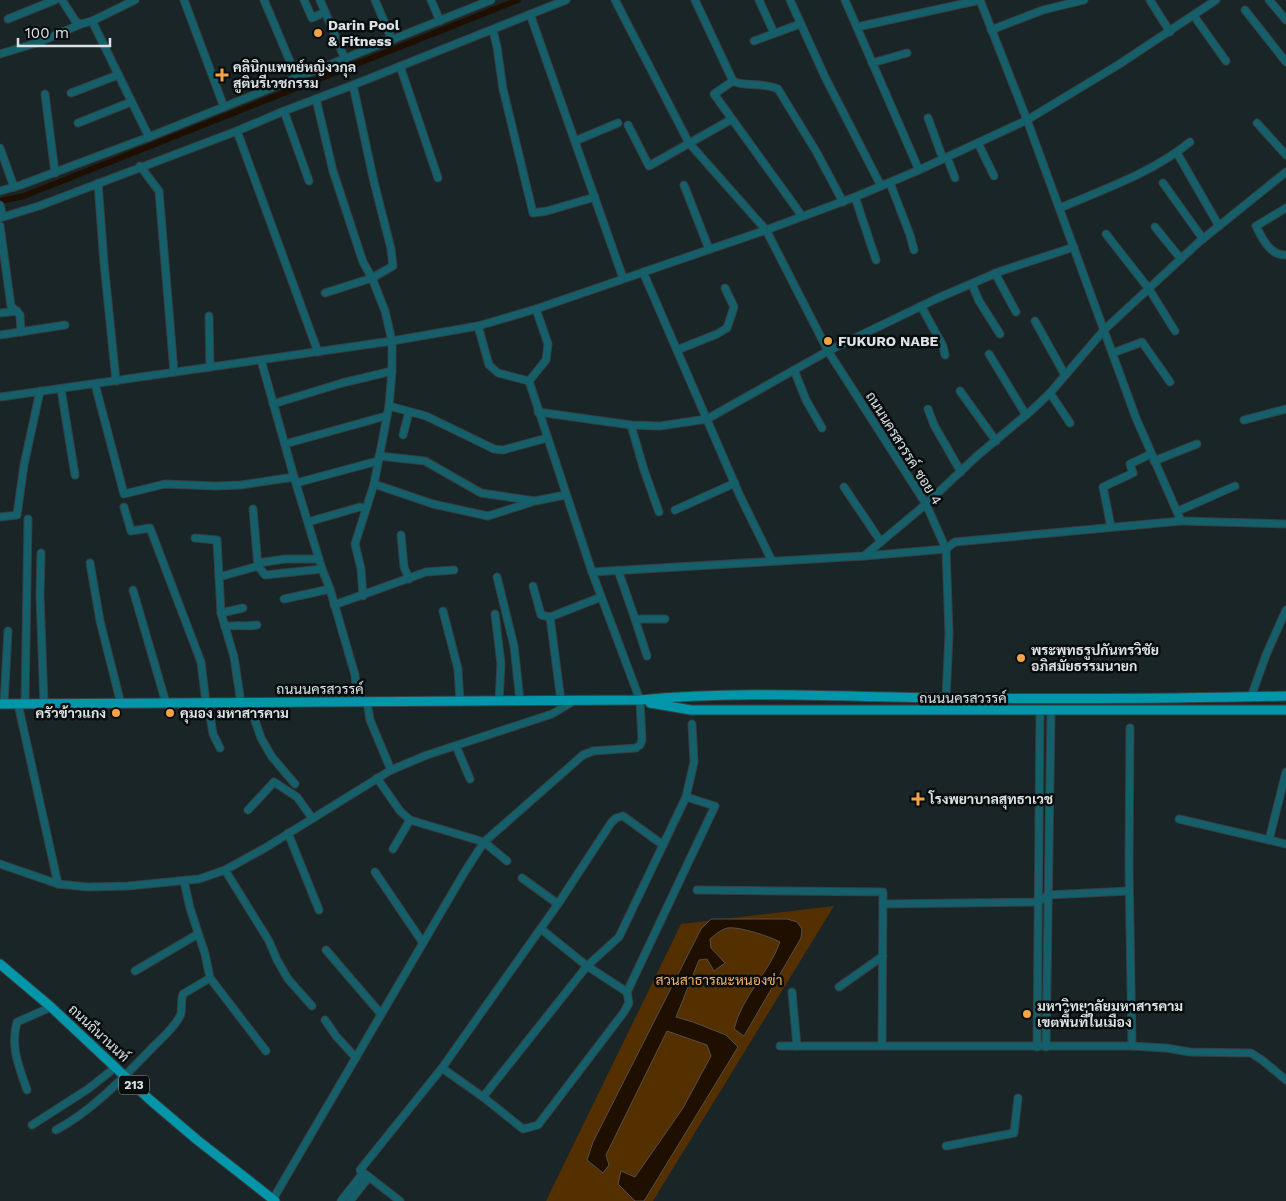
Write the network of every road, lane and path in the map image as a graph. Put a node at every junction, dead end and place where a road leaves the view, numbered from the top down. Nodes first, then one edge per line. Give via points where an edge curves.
1 (55, 0) edge
2 (62, 0) edge
3 (135, 0) edge
4 (184, 0) edge
5 (264, 0) edge
6 (304, 0) edge
7 (320, 0) edge
8 (375, 0) edge
9 (431, 0) edge
10 (491, 0) edge
11 (566, 0) edge
12 (615, 0) edge
13 (695, 0) edge
14 (759, 0) edge
15 (790, 0) edge
16 (845, 0) edge
17 (980, 0) edge
18 (1084, 0) edge
19 (1150, 0) edge
20 (1216, 0) edge
21 (1269, 0) edge
22 (1245, 10) dead end
23 (325, 12) junction
24 (530, 14) junction
25 (1194, 16) junction
26 (8, 19) dead end
27 (1286, 20) edge
28 (92, 21) junction
29 (440, 21) junction
30 (81, 24) junction
31 (800, 24) junction
32 (857, 27) junction
33 (493, 30) junction
34 (991, 30) junction
35 (774, 32) junction
36 (1170, 32) junction
37 (392, 40) junction
38 (754, 41) dead end
39 (906, 53) dead end
40 (0, 54) edge
41 (345, 59) junction
42 (1226, 61) dead end
43 (1286, 62) edge
44 (872, 63) junction
45 (400, 66) junction
46 (118, 75) junction
47 (297, 78) junction
48 (733, 81) junction
49 (353, 85) junction
50 (71, 93) dead end
51 (45, 94) dead end
52 (316, 99) junction
53 (131, 102) junction
54 (224, 107) junction
55 (284, 111) junction
56 (928, 118) dead end
57 (732, 119) junction
58 (1027, 120) junction
59 (78, 123) dead end
60 (618, 123) dead end
61 (1258, 123) dead end
62 (628, 125) dead end
63 (237, 131) junction
64 (149, 137) junction
65 (575, 141) junction
66 (978, 142) junction
67 (1190, 142) dead end
68 (689, 143) junction
69 (0, 148) edge
70 (1177, 153) junction
71 (1286, 156) edge
72 (945, 158) junction
73 (140, 166) junction
74 (919, 170) junction
75 (55, 172) junction
76 (1286, 172) edge
77 (994, 176) dead end
78 (438, 178) dead end
79 (955, 178) dead end
80 (310, 181) dead end
81 (98, 183) junction
82 (890, 183) junction
83 (1164, 183) dead end
84 (684, 184) dead end
85 (881, 186) junction
86 (14, 187) junction
87 (0, 192) edge
88 (595, 197) junction
89 (855, 198) junction
90 (842, 202) junction
91 (0, 205) edge
92 (1060, 208) junction
93 (1286, 208) edge
94 (802, 216) junction
95 (2, 217) edge
96 (0, 226) edge
97 (1219, 226) junction
98 (1155, 228) dead end
99 (766, 230) junction
100 (1106, 234) dead end
101 (1203, 238) junction
102 (1074, 248) junction
103 (709, 249) junction
104 (914, 250) dead end
105 (1286, 255) edge
106 (1181, 259) junction
107 (876, 260) dead end
108 (643, 272) junction
109 (995, 273) junction
110 (372, 278) junction
111 (623, 278) junction
112 (972, 284) junction
113 (726, 288) dead end
114 (1149, 289) junction
115 (325, 293) dead end
116 (921, 306) junction
117 (536, 309) junction
118 (17, 311) junction
119 (1016, 312) dead end
120 (0, 313) edge
121 (209, 316) dead end
122 (1035, 321) dead end
123 (65, 326) dead end
124 (478, 326) junction
125 (1104, 330) junction
126 (1175, 331) dead end
127 (21, 332) junction
128 (1000, 334) dead end
129 (0, 335) edge
130 (392, 341) junction
131 (677, 350) junction
132 (828, 350) junction
133 (318, 352) junction
134 (1113, 353) junction
135 (945, 354) dead end
136 (989, 354) dead end
137 (261, 360) junction
138 (210, 367) junction
139 (794, 370) junction
140 (392, 371) junction
141 (174, 372) junction
142 (1065, 375) junction
143 (116, 381) junction
144 (529, 381) junction
145 (1170, 382) dead end
146 (95, 384) junction
147 (61, 388) junction
148 (40, 392) junction
149 (960, 392) dead end
150 (1050, 393) junction
151 (0, 397) edge
152 (272, 404) junction
153 (389, 406) junction
154 (928, 409) dead end
155 (1286, 409) edge
156 (409, 412) junction
157 (538, 412) junction
158 (1026, 415) junction
159 (386, 416) junction
160 (707, 419) junction
161 (1244, 420) dead end
162 (1070, 423) dead end
163 (631, 424) junction
164 (822, 428) dead end
165 (403, 435) dead end
166 (547, 438) junction
167 (996, 441) junction
168 (285, 444) junction
169 (1197, 444) dead end
170 (1153, 457) junction
171 (378, 458) junction
172 (961, 472) junction
173 (76, 475) dead end
174 (295, 480) junction
175 (735, 483) junction
176 (374, 484) junction
177 (1235, 486) dead end
178 (844, 487) dead end
179 (565, 495) junction
180 (535, 501) junction
181 (926, 504) junction
182 (124, 507) dead end
183 (253, 509) dead end
184 (366, 509) junction
185 (675, 510) dead end
186 (1178, 511) junction
187 (659, 512) dead end
188 (0, 517) edge
189 (28, 519) dead end
190 (1181, 520) junction
191 (308, 522) junction
192 (1286, 524) edge
193 (1111, 527) junction
194 (401, 535) dead end
195 (195, 538) dead end
196 (881, 542) junction
197 (946, 549) junction
198 (41, 553) dead end
199 (864, 556) junction
200 (320, 559) junction
201 (772, 562) junction
202 (90, 563) dead end
203 (258, 564) junction
204 (322, 569) junction
205 (454, 570) dead end
206 (618, 570) junction
207 (592, 572) junction
208 (219, 577) junction
209 (497, 577) dead end
210 (409, 579) junction
211 (533, 586) dead end
212 (330, 588) junction
213 (133, 590) dead end
214 (363, 596) junction
215 (601, 597) junction
216 (284, 599) dead end
217 (334, 605) junction
218 (242, 608) dead end
219 (1286, 610) edge
220 (443, 611) dead end
221 (221, 613) junction
222 (494, 614) dead end
223 (550, 617) junction
224 (664, 619) dead end
225 (635, 620) junction
226 (257, 625) dead end
227 (225, 627) junction
228 (8, 631) dead end
229 (647, 656) dead end
230 (684, 696) junction
231 (1286, 696) edge
232 (1201, 697) junction
233 (1251, 697) junction
234 (946, 698) junction
235 (640, 700) junction
236 (499, 701) junction
237 (520, 701) junction
238 (561, 701) junction
239 (574, 701) junction
240 (363, 702) junction
241 (460, 702) junction
242 (207, 703) junction
243 (245, 703) junction
244 (2, 704) edge
245 (22, 704) junction
246 (44, 704) junction
247 (121, 704) junction
248 (166, 704) junction
249 (684, 710) junction
250 (1286, 710) edge
251 (1201, 711) junction
252 (1040, 712) junction
253 (1051, 712) junction
254 (692, 724) dead end
255 (1130, 728) dead end
256 (456, 746) junction
257 (220, 748) dead end
258 (391, 770) junction
259 (1286, 772) edge
260 (377, 778) junction
261 (470, 779) dead end
262 (1050, 783) junction
263 (295, 784) dead end
264 (1039, 784) junction
265 (1284, 789) edge
266 (686, 797) junction
267 (248, 810) dead end
268 (312, 818) junction
269 (1049, 819) junction
270 (1179, 819) dead end
271 (410, 820) junction
272 (1039, 820) junction
273 (288, 833) junction
274 (1269, 840) junction
275 (484, 842) junction
276 (1286, 844) edge
277 (663, 845) junction
278 (393, 849) dead end
279 (1038, 852) junction
280 (1049, 852) junction
281 (507, 862) dead end
282 (0, 864) edge
283 (225, 870) junction
284 (375, 872) dead end
285 (522, 878) dead end
286 (184, 881) junction
287 (58, 884) junction
288 (697, 890) dead end
289 (1129, 891) junction
290 (1048, 895) junction
291 (1038, 902) junction
292 (558, 904) junction
293 (883, 904) junction
294 (319, 910) dead end
295 (541, 929) junction
296 (1048, 933) junction
297 (198, 934) junction
298 (1038, 934) junction
299 (423, 942) junction
300 (326, 950) dead end
301 (883, 956) junction
302 (1038, 959) junction
303 (1047, 959) junction
304 (0, 964) edge
305 (587, 966) junction
306 (134, 971) dead end
307 (210, 978) junction
308 (839, 987) dead end
309 (627, 992) junction
310 (792, 992) dead end
311 (1037, 994) junction
312 (1047, 994) junction
313 (312, 1006) dead end
314 (51, 1007) junction
315 (382, 1014) junction
316 (325, 1020) dead end
317 (780, 1046) dead end
318 (796, 1046) junction
319 (882, 1046) junction
320 (1132, 1046) junction
321 (1037, 1047) junction
322 (1046, 1047) junction
323 (266, 1052) dead end
324 (356, 1058) junction
325 (116, 1067) junction
326 (442, 1068) junction
327 (125, 1076) junction
328 (1286, 1080) edge
329 (27, 1090) dead end
330 (484, 1097) junction
331 (1018, 1098) dead end
332 (32, 1125) dead end
333 (56, 1130) dead end
334 (946, 1146) dead end
335 (366, 1175) junction
336 (274, 1200) edge
337 (341, 1201) edge
338 (350, 1201) edge
339 (400, 1201) edge

1 - 26 street
2 - 30 street via 76,22
3 - 28 street
4 - 54 street
5 - 47 street
6 - 23 street via 312,18
7 - 23 street
8 - 37 street
9 - 29 street
10 - 29 street
11 - 24 street
12 - 68 street, ถนนนครสวรรค์ ซอย 4
13 - 48 street
14 - 35 street
15 - 31 street
16 - 32 street
17 - 32 street
17 - 34 street
18 - 34 street via 1043,10
19 - 36 street
20 - 25 street
21 - 27 street
22 - 43 street
23 - 41 street
24 - 33 street
24 - 65 street
25 - 36 street
25 - 42 street
28 - 30 street
28 - 46 street
29 - 37 street
30 - 40 street via 40,42
31 - 35 street
31 - 85 street
32 - 44 street
33 - 45 street
33 - 88 street via 503,90 532,212 547,211
34 - 58 street
35 - 38 street
36 - 58 street
37 - 41 street
39 - 44 street
41 - 47 street
44 - 74 street
45 - 49 street
45 - 78 street
46 - 50 street
46 - 53 street
47 - 54 street
48 - 57 street via 714,94
48 - 90 street via 778,89
49 - 52 street
49 - 110 street via 394,266
51 - 75 street
52 - 55 street
52 - 110 street via 333,171 363,262
53 - 59 street
53 - 64 street
54 - 64 street
55 - 63 street
55 - 80 street
56 - 72 street
57 - 68 street
57 - 94 street
58 - 66 street
58 - 92 street
60 - 65 street
61 - 71 street
62 - 68 street via 649,166
63 - 73 street
63 - 133 street
64 - 75 street
65 - 88 street
66 - 72 street
66 - 77 street
67 - 70 street
68 - 99 street, ถนนนครสวรรค์ ซอย 4
69 - 86 street
70 - 92 street via 1135,176
70 - 97 street
72 - 74 street
72 - 79 street
73 - 81 street
73 - 141 street via 158,191
74 - 82 street
75 - 86 street
76 - 97 street
81 - 95 street
81 - 143 street
82 - 85 street
82 - 104 street
83 - 101 street
84 - 103 street
85 - 89 street
86 - 87 street
88 - 111 street
89 - 90 street
89 - 107 street
90 - 94 street
91 - 95 street
92 - 102 street
93 - 105 street via 1256,226 1270,249 1281,256
94 - 99 street
96 - 118 street via 11,306
97 - 101 street
98 - 106 street
99 - 103 street
99 - 132 street, ถนนนครสวรรค์ ซอย 4
100 - 114 street
101 - 106 street
102 - 109 street
102 - 125 street
103 - 108 street
106 - 114 street
108 - 111 street
108 - 131 street
109 - 112 street
109 - 119 street
110 - 115 street
110 - 130 street
111 - 117 street
112 - 116 street
112 - 128 street
113 - 131 street via 734,307 727,328
114 - 125 street
114 - 126 street
116 - 132 street
116 - 135 street
117 - 124 street
117 - 144 street via 548,344 546,360
118 - 120 street
118 - 127 street
121 - 138 street
122 - 142 street
123 - 127 street
124 - 130 street
124 - 144 street via 489,365 498,373
125 - 134 street
125 - 142 street
127 - 129 street
130 - 133 street
130 - 140 street
131 - 160 street
132 - 139 street
132 - 181 street, ถนนนครสวรรค์ ซอย 4
133 - 137 street
134 - 145 street via 1142,342
134 - 170 street
136 - 158 street
137 - 138 street
137 - 152 street
138 - 141 street
139 - 160 street
139 - 164 street
140 - 152 street
140 - 153 street
141 - 143 street
142 - 150 street
143 - 146 street
144 - 157 street
146 - 147 street
146 - 174 street via 124,494 165,484 241,486
147 - 148 street
147 - 173 street
148 - 151 street
148 - 188 street via 17,515
149 - 167 street
150 - 158 street
150 - 162 street
152 - 168 street
153 - 156 street
153 - 159 street
154 - 172 street
155 - 161 street
156 - 165 street
156 - 166 street via 426,416 494,449 503,450
157 - 163 street
157 - 166 street
158 - 167 street
159 - 168 street
159 - 171 street
160 - 163 street via 660,426
160 - 175 street
163 - 187 street
166 - 179 street
167 - 172 street
168 - 174 street
169 - 170 street
170 - 186 street
170 - 193 street via 1130,464 1133,473 1103,487
171 - 174 street
171 - 176 street
171 - 180 street via 425,461 481,493
172 - 181 street
174 - 191 street
175 - 185 street
175 - 201 street
176 - 180 street via 433,504 488,516
176 - 184 street
177 - 186 street
178 - 196 street
179 - 180 street
179 - 207 street
181 - 196 street
181 - 197 street, ถนนนครสวรรค์ ซอย 4
182 - 242 street via 131,531 150,528 200,662
183 - 203 street
184 - 191 street via 360,507
184 - 214 street via 355,544
186 - 190 street
189 - 245 street
190 - 192 street
190 - 193 street
191 - 200 street
193 - 197 street via 955,542
194 - 210 street via 404,567
195 - 208 street via 217,540
196 - 199 street
197 - 199 street
197 - 234 street, ถนนนครสวรรค์ ซอย 4 via 949,634
198 - 246 street
199 - 201 street
200 - 203 street via 285,559
200 - 204 street
201 - 206 street
202 - 247 street via 100,621
203 - 204 street via 265,575
203 - 208 street
204 - 212 street
205 - 210 street via 426,572
206 - 207 street
206 - 225 street
207 - 215 street
208 - 221 street
209 - 237 street via 514,646
210 - 214 street
211 - 223 street via 541,615
212 - 216 street
212 - 217 street
213 - 248 street
214 - 217 street
215 - 223 street
215 - 235 street
217 - 240 street
218 - 221 street
219 - 233 street
220 - 241 street via 458,669
221 - 227 street
222 - 236 street via 501,664
223 - 238 street
224 - 225 street
225 - 229 street
226 - 227 street
227 - 243 street
228 - 244 street
230 - 234 main road, ถนนนครสวรรค์
230 - 235 main road, ถนนนครสวรรค์
230 - 249 main road
231 - 233 main road, ถนนนครสวรรค์
232 - 233 main road, ถนนนครสวรรค์
232 - 234 main road, ถนนนครสวรรค์
232 - 251 main road
235 - 239 main road, ถนนนครสวรรค์
235 - 249 main road, ถนนนครสวรรค์
235 - 275 street via 640,745 583,755
236 - 237 main road, ถนนนครสวรรค์
236 - 241 main road, ถนนนครสวรรค์
237 - 238 main road, ถนนนครสวรรค์
238 - 239 main road, ถนนนครสวรรค์
239 - 256 street via 552,714
240 - 241 main road, ถนนนครสวรรค์
240 - 243 main road, ถนนนครสวรรค์
240 - 258 street
242 - 243 main road, ถนนนครสวรรค์
242 - 248 main road, ถนนนครสวรรค์
242 - 257 street via 213,734
243 - 263 street via 272,757
244 - 245 main road, ถนนนครสวรรค์
245 - 246 main road, ถนนนครสวรรค์
245 - 287 street
246 - 247 main road, ถนนนครสวรรค์
247 - 248 main road, ถนนนครสวรรค์
249 - 252 main road, ถนนนครสวรรค์
250 - 251 main road, ถนนนครสวรรค์
251 - 253 main road, ถนนนครสวรรค์
252 - 253 main road, ถนนนครสวรรค์
252 - 264 street
253 - 262 street
254 - 266 street via 694,762
255 - 289 street
256 - 258 street
256 - 261 street
258 - 260 street
259 - 265 street
260 - 268 street
260 - 271 street
262 - 264 street
262 - 269 street
264 - 272 street
265 - 274 street
266 - 277 street
266 - 309 street via 715,806
267 - 268 street via 274,782 297,797
268 - 273 street
269 - 272 street
269 - 280 street
270 - 274 street
271 - 275 street
271 - 278 street
272 - 279 street
273 - 283 street
273 - 294 street
274 - 276 street
275 - 281 street
275 - 299 street
277 - 292 street via 624,816 616,818
277 - 305 street via 619,937
279 - 280 street
279 - 291 street
280 - 290 street
282 - 287 street
283 - 286 street
283 - 313 street via 269,941 288,979
284 - 299 street
285 - 292 street
286 - 287 street via 88,888
286 - 297 street
288 - 293 street via 883,892
289 - 290 street
289 - 320 street
290 - 291 street
290 - 296 street
291 - 293 street
291 - 298 street
292 - 295 street
293 - 301 street
295 - 305 street
295 - 326 street
296 - 298 street
296 - 303 street
297 - 306 street
297 - 307 street
298 - 302 street
299 - 315 street
300 - 315 street
301 - 308 street
301 - 319 street
302 - 303 street
302 - 311 street
303 - 312 street
304 - 314 main road, ถนนถีนานนท์ / 213
305 - 309 street
305 - 330 street
307 - 323 street
307 - 327 street via 183,994 181,1014 175,1025
309 - 330 street via 629,1003 624,1012 538,1125 523,1129
310 - 318 street
311 - 312 street
311 - 321 street
312 - 322 street
314 - 325 main road, ถนนถีนานนท์ / 213
314 - 329 street via 17,1022 13,1035
315 - 324 street
316 - 324 street
317 - 318 street
318 - 319 street
319 - 321 street
320 - 322 street
320 - 328 street via 1190,1052 1251,1053
321 - 322 street
324 - 336 street
325 - 327 main road, ถนนถีนานนท์ / 213
325 - 332 street
326 - 330 street
326 - 335 street via 360,1170
327 - 333 street via 77,1119
327 - 336 main road, ถนนถีนานนท์ / 213 via 196,1139
331 - 334 street via 1014,1133
335 - 337 street
335 - 338 street
335 - 339 street

